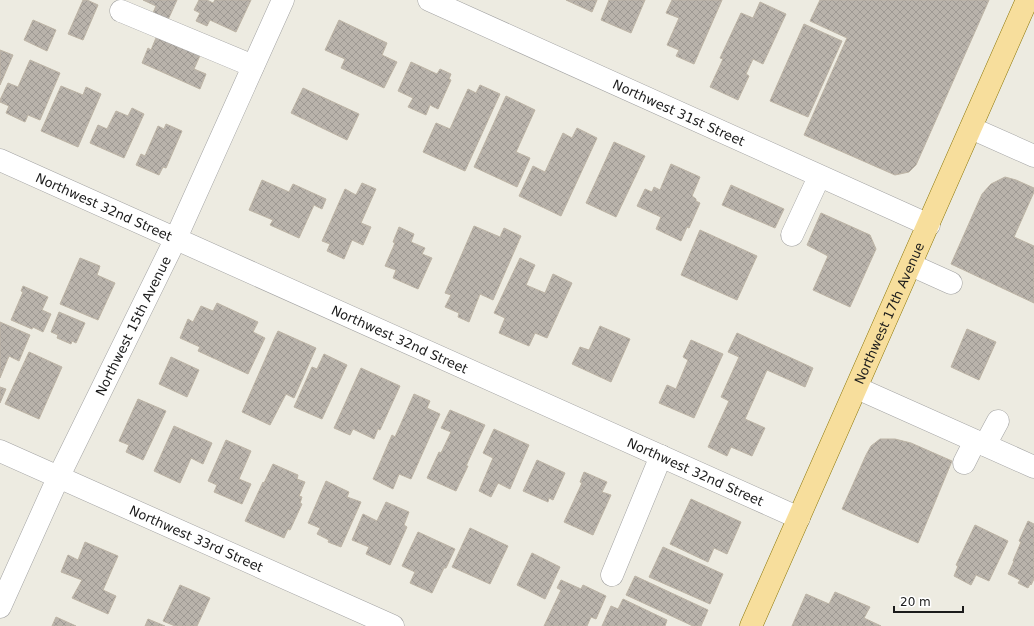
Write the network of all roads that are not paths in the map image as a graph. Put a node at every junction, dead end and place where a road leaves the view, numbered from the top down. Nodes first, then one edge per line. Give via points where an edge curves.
1 (283, 0) edge
2 (429, 0) edge
3 (1028, 0) edge
4 (121, 11) dead end
5 (253, 66) junction
6 (971, 128) junction
7 (1034, 156) edge
8 (0, 160) edge
9 (819, 177) junction
10 (929, 225) junction
11 (792, 235) dead end
12 (176, 238) junction
13 (911, 265) junction
14 (951, 283) dead end
15 (857, 388) junction
16 (998, 421) dead end
17 (980, 443) junction
18 (0, 451) edge
19 (661, 456) junction
20 (964, 463) dead end
21 (1034, 467) edge
22 (58, 478) junction
23 (799, 518) junction
24 (612, 575) dead end
25 (0, 607) edge
26 (393, 626) edge
27 (751, 626) edge

1 - 5 street, Northwest 15th Avenue
2 - 9 street, Northwest 31st Street
3 - 6 main road, Northwest 17th Avenue
4 - 5 street
5 - 12 street, Northwest 15th Avenue
6 - 7 street
6 - 10 main road, Northwest 17th Avenue
8 - 12 street, Northwest 32nd Street
9 - 10 street, Northwest 31st Street
9 - 11 street
10 - 13 main road, Northwest 17th Avenue
12 - 19 street, Northwest 32nd Street
12 - 22 street, Northwest 15th Avenue
13 - 14 street
13 - 15 main road, Northwest 17th Avenue
15 - 17 street
15 - 23 main road, Northwest 17th Avenue
16 - 17 street
17 - 20 street
17 - 21 street
18 - 22 street, Northwest 33rd Street
19 - 23 street, Northwest 32nd Street
19 - 24 street
22 - 25 street, Northwest 15th Avenue
22 - 26 street, Northwest 33rd Street
23 - 27 main road, Northwest 17th Avenue

